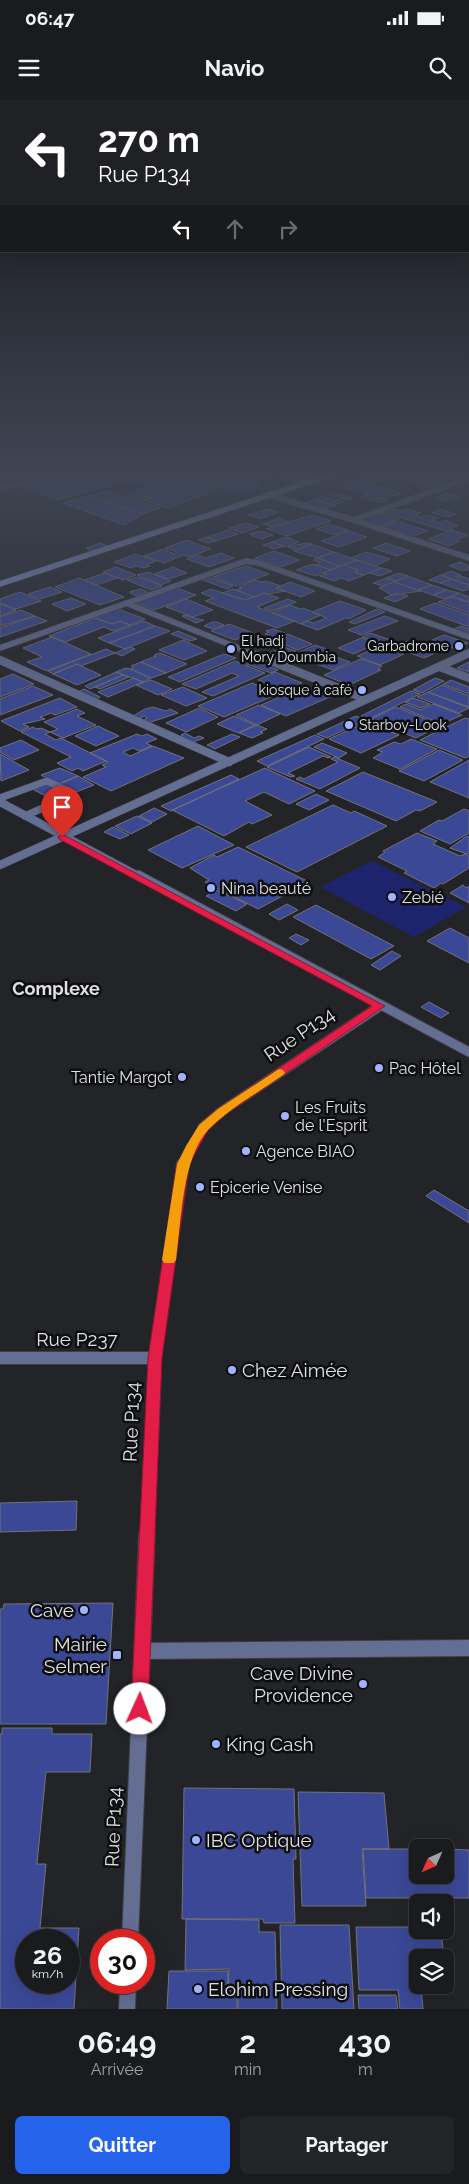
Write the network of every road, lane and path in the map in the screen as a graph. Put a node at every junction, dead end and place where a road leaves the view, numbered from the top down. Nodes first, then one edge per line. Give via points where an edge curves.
1 (64, 563) edge
2 (240, 563) edge
3 (259, 563) edge
4 (0, 584) edge
5 (126, 603) junction
6 (469, 636) edge
7 (0, 648) edge
8 (469, 653) edge
9 (0, 660) edge
10 (440, 666) junction
11 (469, 678) edge
12 (366, 699) junction
13 (229, 762) junction
14 (0, 798) edge
15 (0, 802) edge
16 (25, 816) junction
17 (62, 837) junction
18 (0, 865) edge
19 (380, 1006) junction
20 (469, 1052) edge
21 (0, 1358) edge
22 (155, 1358) junction
23 (469, 1648) edge
24 (142, 1651) junction
25 (130, 1929) edge
26 (128, 1994) edge
27 (127, 2009) edge

1 - 4 main road
2 - 5 street
3 - 6 street
5 - 7 street
5 - 12 street
8 - 10 street
9 - 13 street
10 - 11 street
10 - 12 street
12 - 13 street
13 - 17 street
14 - 16 lane via 47,781 66,790 68,795 65,798
15 - 16 street, Rue P134
16 - 17 street, Rue P134
17 - 18 street
17 - 19 street, Rue P134
19 - 20 street, Rue P134
19 - 22 street, Rue P134 via 203,1128 183,1164
21 - 22 street, Rue P237
22 - 24 street, Rue P134
23 - 24 street
24 - 25 street, Rue P134
26 - 27 street

